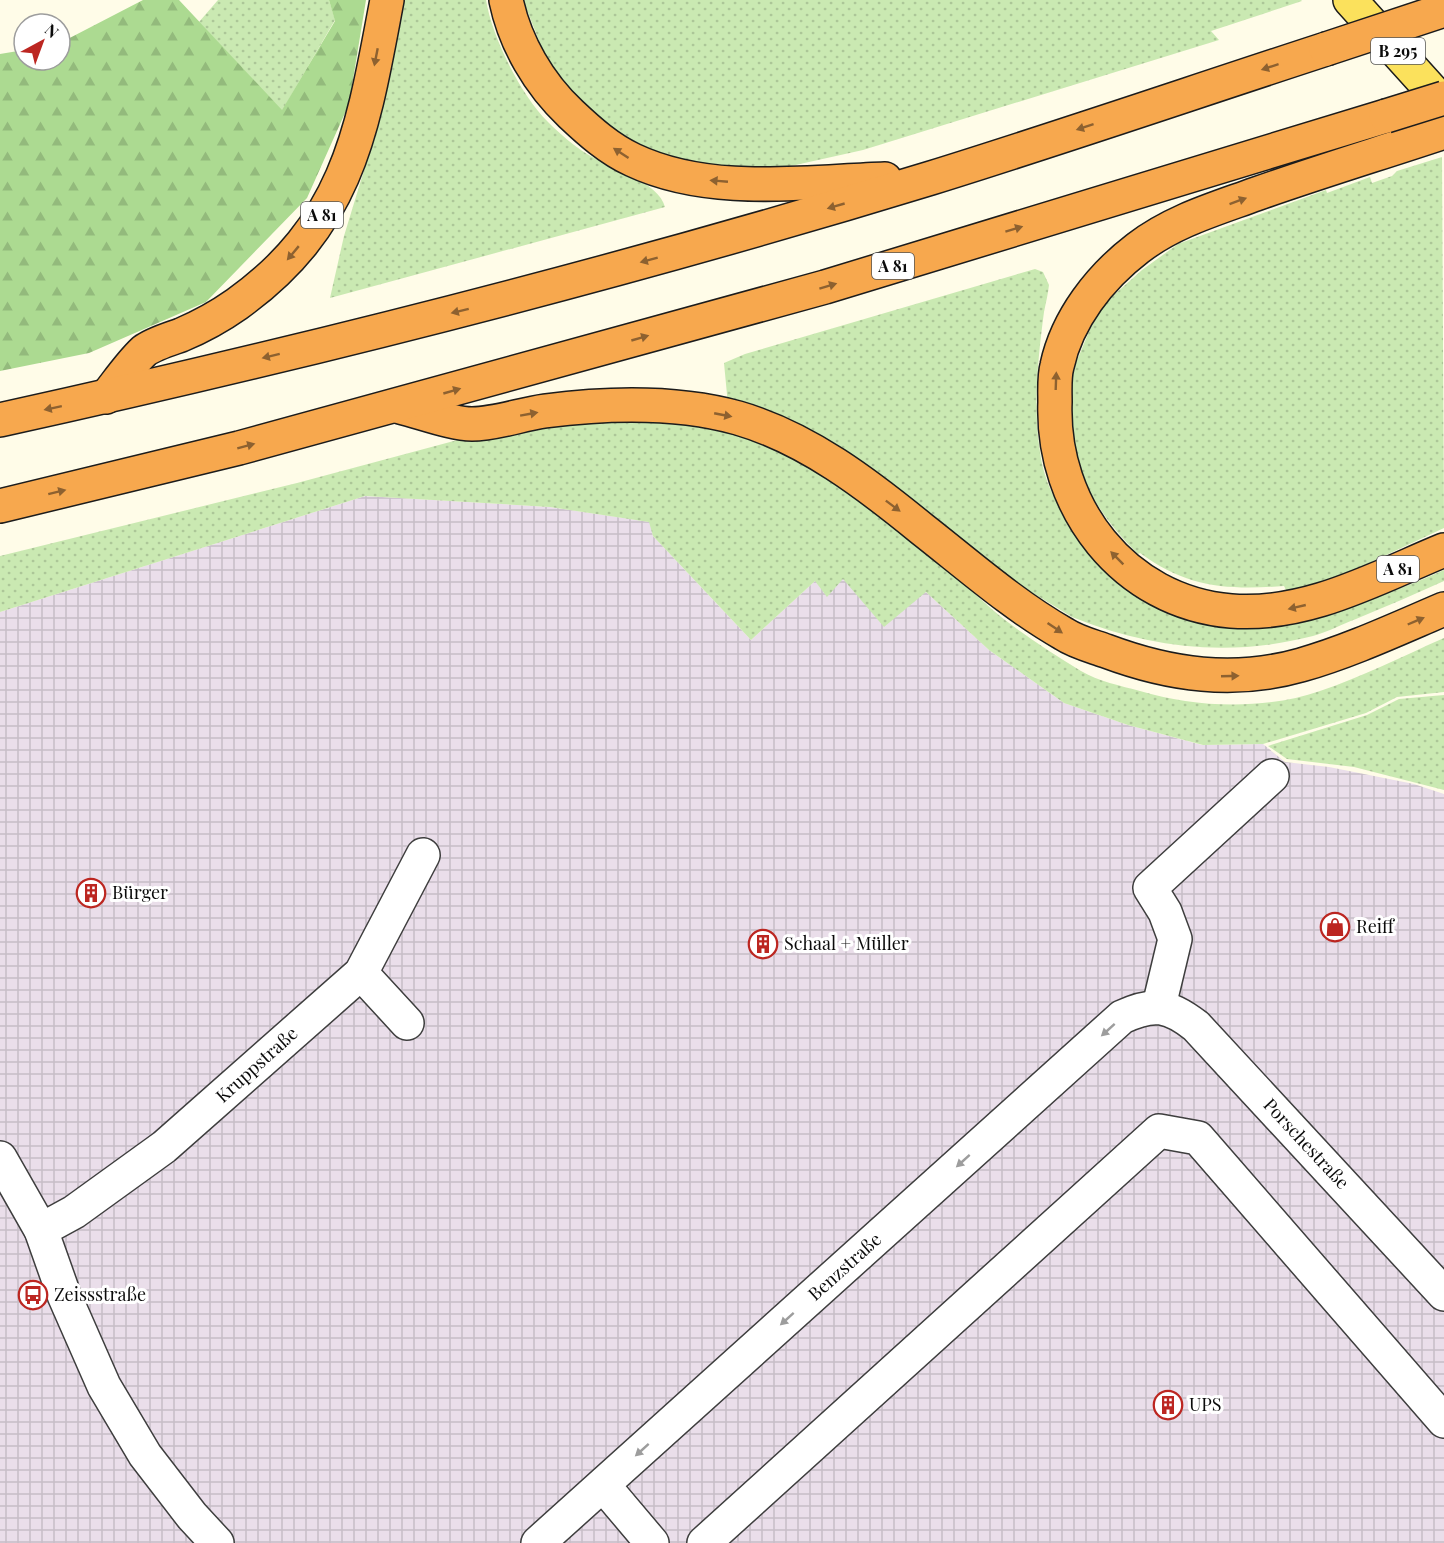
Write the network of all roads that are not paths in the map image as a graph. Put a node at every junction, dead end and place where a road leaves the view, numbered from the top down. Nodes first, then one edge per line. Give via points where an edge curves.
1 (387, 0) edge
2 (506, 0) edge
3 (1350, 0) edge
4 (1427, 0) edge
5 (1444, 10) edge
6 (1444, 18) edge
7 (1444, 98) edge
8 (1444, 104) edge
9 (1444, 132) edge
10 (932, 177) junction
11 (106, 397) junction
12 (396, 406) junction
13 (0, 420) edge
14 (0, 506) edge
15 (1444, 550) edge
16 (1444, 609) edge
17 (1272, 776) dead end
18 (423, 855) dead end
19 (361, 973) junction
20 (1159, 1006) junction
21 (407, 1023) dead end
22 (0, 1158) edge
23 (41, 1230) junction
24 (1444, 1293) edge
25 (1444, 1421) edge
26 (603, 1485) junction
27 (217, 1543) edge
28 (538, 1543) edge
29 (652, 1543) edge
30 (704, 1543) edge

1 -> 11 highway, A 81 via 362,126 344,176 316,226 278,272 236,305 145,350
10 -> 2 highway via 721,182 675,176 631,160 594,136 561,104 529,63
3 - 8 main road, B 295
4 - 6 main road
5 -> 10 highway, bridge
12 -> 7 highway, A 81, bridge via 825,287
15 -> 9 highway, A 81 via 1314,603 1280,611 1206,608 1159,590 1137,576 1101,542 1064,480 1054,435 1056,368 1072,326 1096,288 1136,249 1183,220
10 -> 11 highway via 481,306
11 -> 13 highway
14 -> 12 highway, A 81
12 -> 16 highway via 471,424 546,411 620,406 684,408 738,418 794,441 851,473 1006,596 1066,636 1172,671 1210,677 1243,676 1299,665
17 - 20 street via 1150,888 1175,939
18 - 19 street, Kruppstraße
19 - 21 street
19 - 23 street, Kruppstraße via 164,1147 74,1212
20 - 24 street, Porschestraße via 1196,1026
20 -> 26 street, Benzstraße via 1141,1008 1122,1017
22 - 23 street
23 - 27 street via 64,1295 105,1386 145,1455
25 - 30 street via 1198,1138 1159,1131
26 - 28 street, Benzstraße
26 - 29 street

